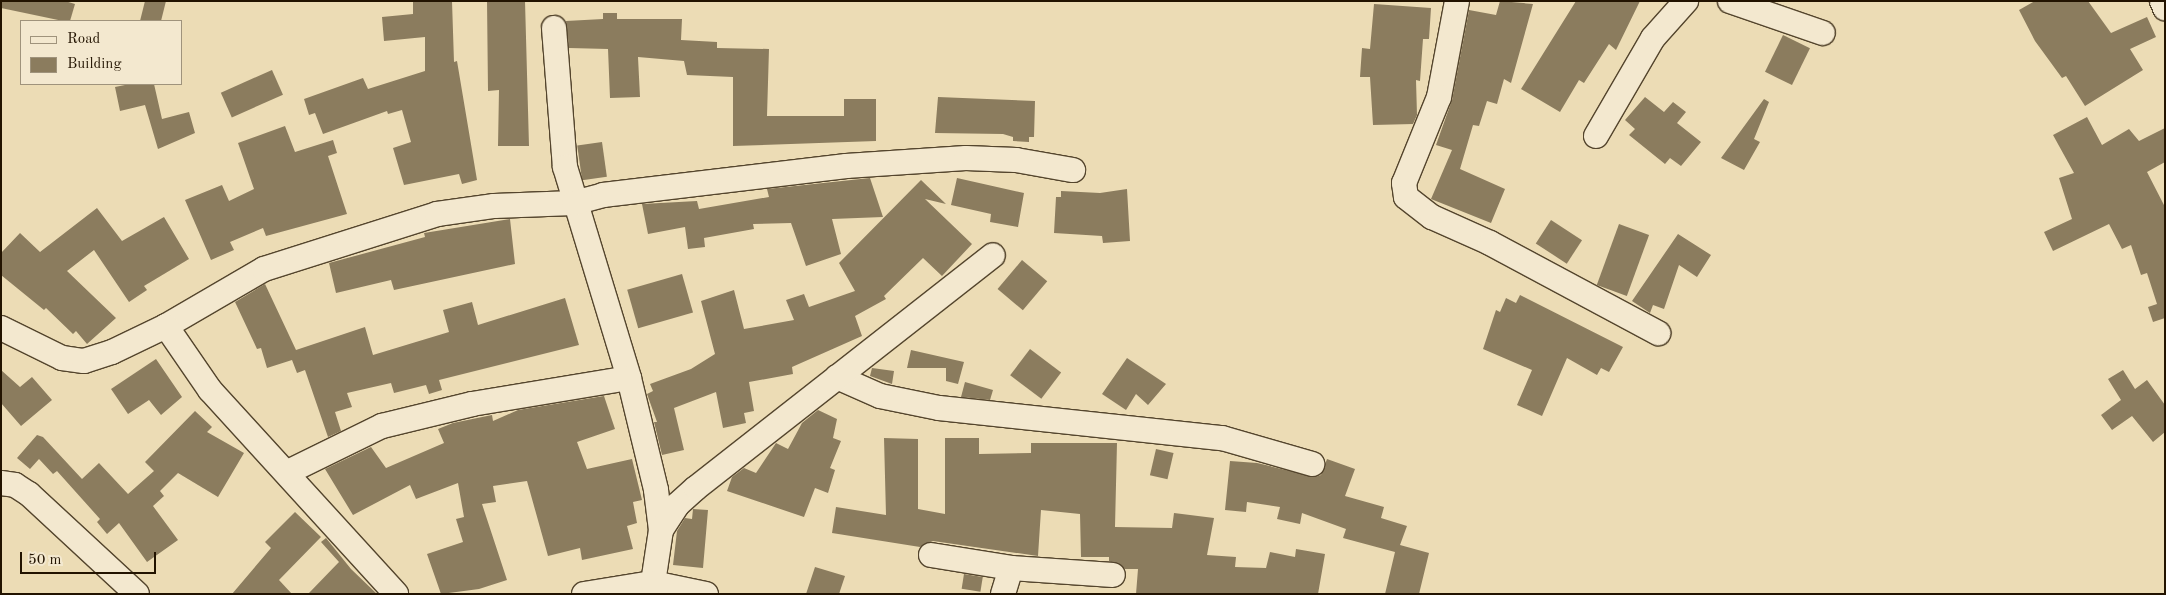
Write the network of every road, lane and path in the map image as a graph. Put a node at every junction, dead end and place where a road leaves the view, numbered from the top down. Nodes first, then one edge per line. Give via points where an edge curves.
1 (1457, 1) edge
2 (1686, 1) edge
3 (1730, 1) edge
4 (2162, 1) edge
5 (2165, 8) edge
6 (554, 28) dead end
7 (1824, 33) dead end
8 (1596, 136) dead end
9 (1073, 170) dead end
10 (574, 203) junction
11 (993, 255) dead end
12 (166, 326) junction
13 (1, 328) edge
14 (1658, 334) dead end
15 (837, 376) junction
16 (629, 378) junction
17 (1312, 464) dead end
18 (288, 472) junction
19 (1, 483) edge
20 (660, 530) junction
21 (931, 555) dead end
22 (1011, 568) junction
23 (1113, 575) dead end
24 (653, 583) junction
25 (137, 594) edge
26 (396, 594) edge
27 (584, 594) edge
28 (706, 594) edge
29 (1003, 594) edge

1 - 14 street via 1439,97 1404,183 1406,197 1432,217 1490,243
2 - 8 street via 1653,38
3 - 7 street
4 - 5 street
6 - 10 street via 565,167
9 - 10 street via 1016,160 966,158 792,170 738,182 603,195
10 - 12 street via 494,206 437,214 264,269
10 - 16 street
11 - 15 street
12 - 13 street via 112,352 84,361 62,358
12 - 18 street via 210,390
15 - 17 street via 880,396 939,408 1222,438
15 - 20 street via 696,488 677,505
16 - 18 street via 472,404 382,426
16 - 20 street via 656,490
18 - 26 street
19 - 25 street via 15,485 29,494
20 - 24 street
21 - 22 street
22 - 23 street
22 - 29 street
24 - 27 street
24 - 28 street

